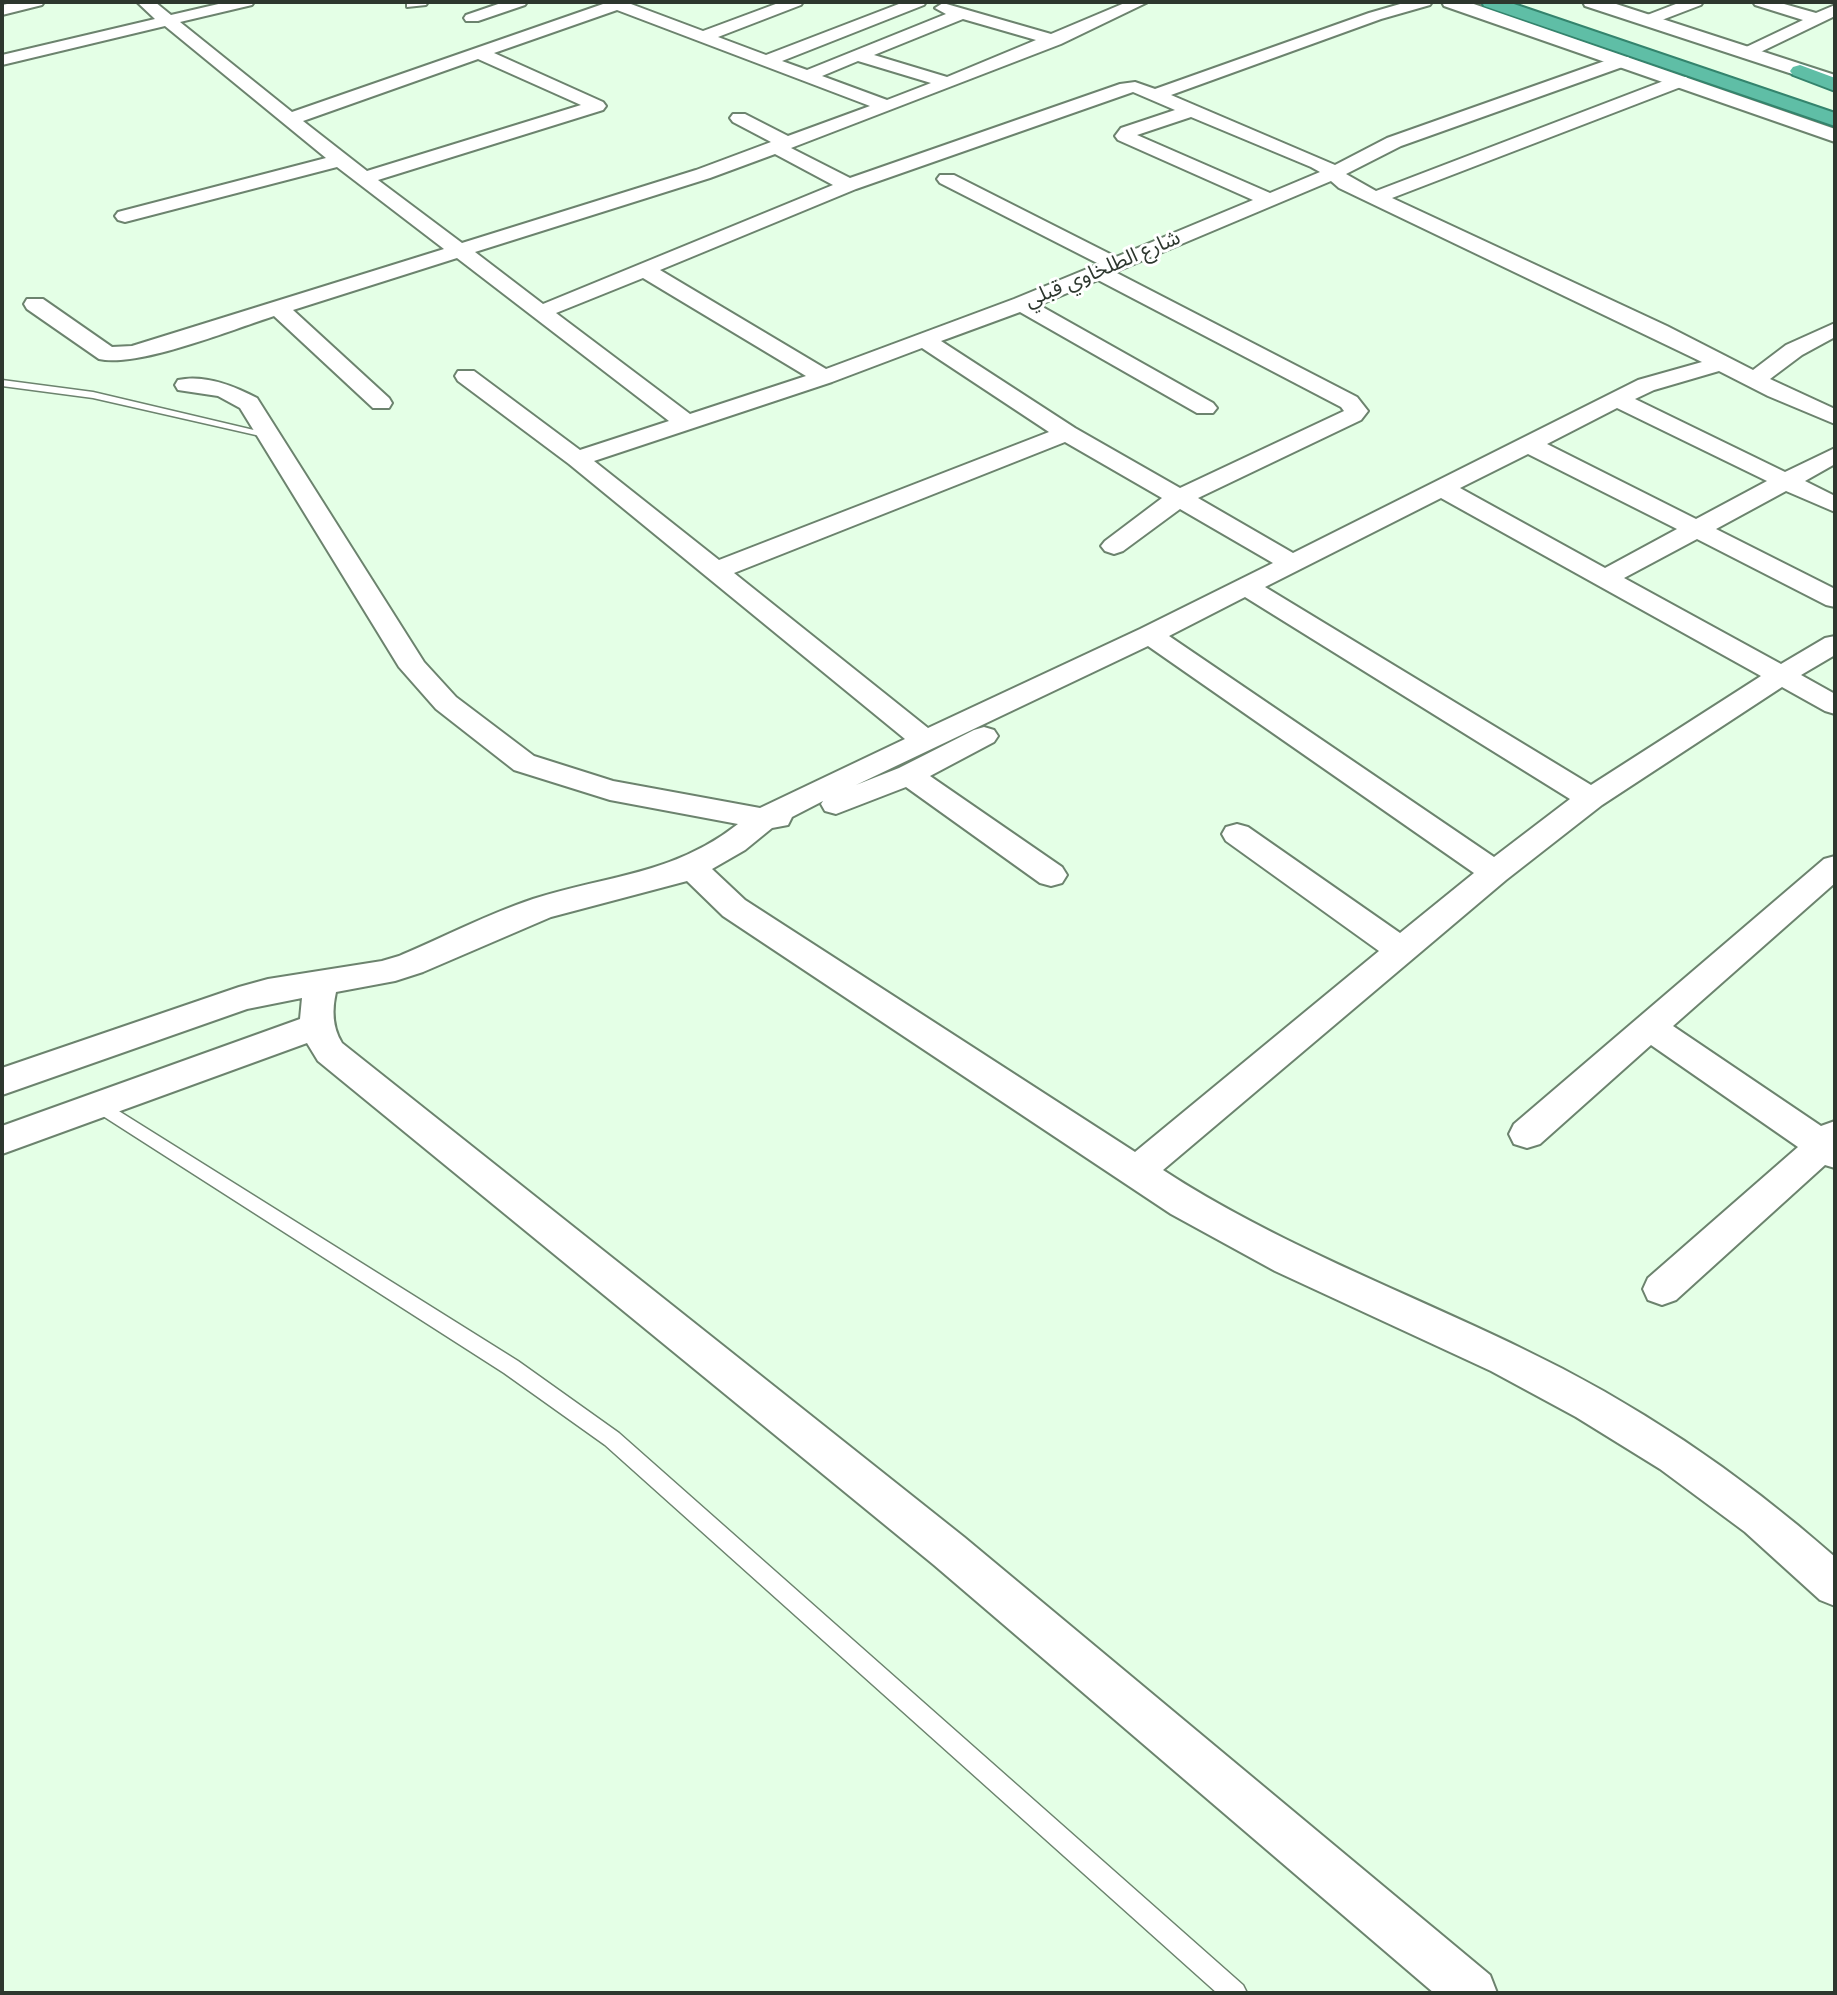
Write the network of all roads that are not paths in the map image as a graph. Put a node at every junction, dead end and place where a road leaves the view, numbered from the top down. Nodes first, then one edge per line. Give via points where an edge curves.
1 (36, 2) edge
2 (145, 2) edge
3 (246, 2) edge
4 (519, 2) edge
5 (795, 2) edge
6 (920, 2) edge
7 (1140, 2) edge
8 (1424, 2) edge
9 (1451, 2) edge
10 (1491, 2) edge
11 (1534, 2) edge
12 (1592, 2) edge
13 (1695, 2) edge
14 (1761, 2) edge
15 (617, 3) edge
16 (2, 10) edge
17 (1835, 10) edge
18 (963, 13) junction
19 (472, 18) dead end
20 (1818, 19) junction
21 (167, 20) junction
22 (1648, 20) junction
23 (531, 36) junction
24 (702, 37) junction
25 (1055, 40) junction
26 (555, 44) dead end
27 (1748, 53) junction
28 (482, 54) junction
29 (859, 56) junction
30 (2, 60) edge
31 (765, 61) junction
32 (1622, 61) junction
33 (1800, 71) joint
34 (804, 77) junction
35 (1680, 81) junction
36 (948, 83) junction
37 (1835, 84) edge
38 (1155, 95) junction
39 (1835, 104) edge
40 (887, 106) junction
41 (1190, 111) junction
42 (739, 118) dead end
43 (290, 119) junction
44 (1835, 120) edge
45 (1250, 135) junction
46 (1835, 136) edge
47 (1228, 144) dead end
48 (782, 145) junction
49 (1206, 153) dead end
50 (341, 159) junction
51 (1184, 162) junction
52 (1334, 173) junction
53 (365, 178) junction
54 (947, 179) dead end
55 (849, 185) junction
56 (1375, 198) junction
57 (1270, 200) junction
58 (125, 216) dead end
59 (461, 251) junction
60 (1107, 268) junction
61 (643, 269) junction
62 (36, 304) dead end
63 (1021, 304) junction
64 (278, 308) junction
65 (541, 312) junction
66 (1835, 329) edge
67 (924, 340) junction
68 (1722, 363) junction
69 (466, 376) dead end
70 (824, 377) junction
71 (1755, 380) junction
72 (2, 383) edge
73 (186, 385) dead end
74 (1618, 400) junction
75 (381, 403) dead end
76 (1205, 408) dead end
77 (1835, 417) edge
78 (687, 423) junction
79 (1067, 433) junction
80 (269, 435) junction
81 (1531, 445) junction
82 (1835, 455) edge
83 (577, 459) junction
84 (1786, 481) junction
85 (1443, 489) junction
86 (1179, 498) junction
87 (1835, 505) edge
88 (1697, 529) junction
89 (1114, 546) dead end
90 (1293, 564) junction
91 (717, 570) junction
92 (1605, 578) junction
93 (1247, 587) junction
94 (1835, 599) edge
95 (1150, 635) junction
96 (1835, 644) edge
97 (1781, 675) junction
98 (1031, 691) junction
99 (1835, 705) edge
100 (926, 741) junction
101 (909, 775) junction
102 (1591, 798) junction
103 (764, 820) junction
104 (1237, 834) dead end
105 (691, 867) junction
106 (1495, 872) junction
107 (1832, 874) edge
108 (1051, 875) dead end
109 (1402, 950) junction
110 (323, 983) junction
111 (316, 1026) junction
112 (1650, 1027) junction
113 (2, 1082) edge
114 (98, 1104) junction
115 (1527, 1134) dead end
116 (2, 1140) edge
117 (1831, 1145) edge
118 (1135, 1173) junction
119 (1661, 1289) dead end
120 (1835, 1585) edge
121 (1235, 1993) edge
122 (1472, 1993) edge

1 - 16 street
2 - 21 street
3 - 21 street
4 - 19 street
5 - 24 street
6 - 18 street
6 - 31 street
7 - 25 street
8 - 38 street
9 - 32 street
10 - 44 highway
11 - 39 highway
12 - 22 street
13 - 22 street
14 - 20 street
15 - 23 street
15 - 24 street
17 - 20 street
18 - 25 street
18 - 29 street
20 - 27 street
21 - 30 street
21 - 43 street
22 - 27 street
23 - 26 street
23 - 28 street
24 - 31 street
25 - 36 street
27 - 33 street
28 - 43 street
28 - 53 street via 597,106
29 - 34 street
29 - 36 street
31 - 34 street
32 - 35 street
32 - 52 street, شارع الطلخاوي قبلي via 1394,142
33 - 37 highway
34 - 40 street
35 - 46 street
35 - 56 street
36 - 40 street
38 - 41 street
38 - 55 street via 1126,88
40 - 48 street
41 - 45 street
41 - 51 street via 1124,134
42 - 48 street
43 - 50 street
45 - 47 street
45 - 52 street
48 - 55 street
48 - 59 street via 650,193
49 - 51 street
50 - 53 street
50 - 58 street
51 - 57 street
52 - 56 street
52 - 57 street, شارع الطلخاوي قبلي
53 - 59 street
54 - 60 street
55 - 61 street
56 - 68 street
57 - 60 street, شارع الطلخاوي قبلي
59 - 64 street
59 - 65 street
60 - 63 street, شارع الطلخاوي قبلي
60 - 86 street via 1355,407 1353,415
61 - 65 street
61 - 70 street
62 - 64 street via 107,354 119,355
63 - 67 street, شارع الطلخاوي قبلي
63 - 76 street
64 - 75 street
65 - 78 street
66 - 71 street via 1794,350
67 - 70 street, شارع الطلخاوي قبلي
67 - 79 street
68 - 71 street
68 - 74 street via 1659,381
69 - 83 street
70 - 78 street, شارع الطلخاوي قبلي
71 - 77 street
72 - 80 lane via 93,395
73 - 80 street via 238,396 249,403
74 - 81 street
74 - 84 street
78 - 83 street, شارع الطلخاوي قبلي
79 - 86 street
79 - 91 street
80 - 103 street via 413,667 484,735 524,763 610,790
81 - 85 street
81 - 88 street
82 - 84 street
83 - 91 street
84 - 87 street
84 - 88 street
85 - 90 street
85 - 92 street
86 - 89 street
86 - 90 street
88 - 92 street
88 - 94 street
90 - 93 street
91 - 100 street
92 - 97 street
93 - 95 street
93 - 102 street
95 - 98 street
95 - 106 street
96 - 97 street
97 - 99 street
97 - 102 street
98 - 100 street
98 - 101 street via 1008,720
100 - 103 street
101 - 103 street via 831,805
101 - 108 street
102 - 106 street
103 - 105 street
104 - 109 street
105 - 110 street via 542,908 383,973
105 - 118 street via 734,908
106 - 109 street
107 - 112 street
109 - 118 street
110 - 111 street via 315,1009
110 - 113 street via 268,991 210,1007
111 - 114 street
111 - 122 street via 342,1063 949,1551
112 - 115 street
112 - 117 street
114 - 116 street
114 - 121 lane via 511,1367 612,1439
117 - 119 street
118 - 120 street via 1288,1260 1505,1359 1590,1404 1675,1456 1749,1510

